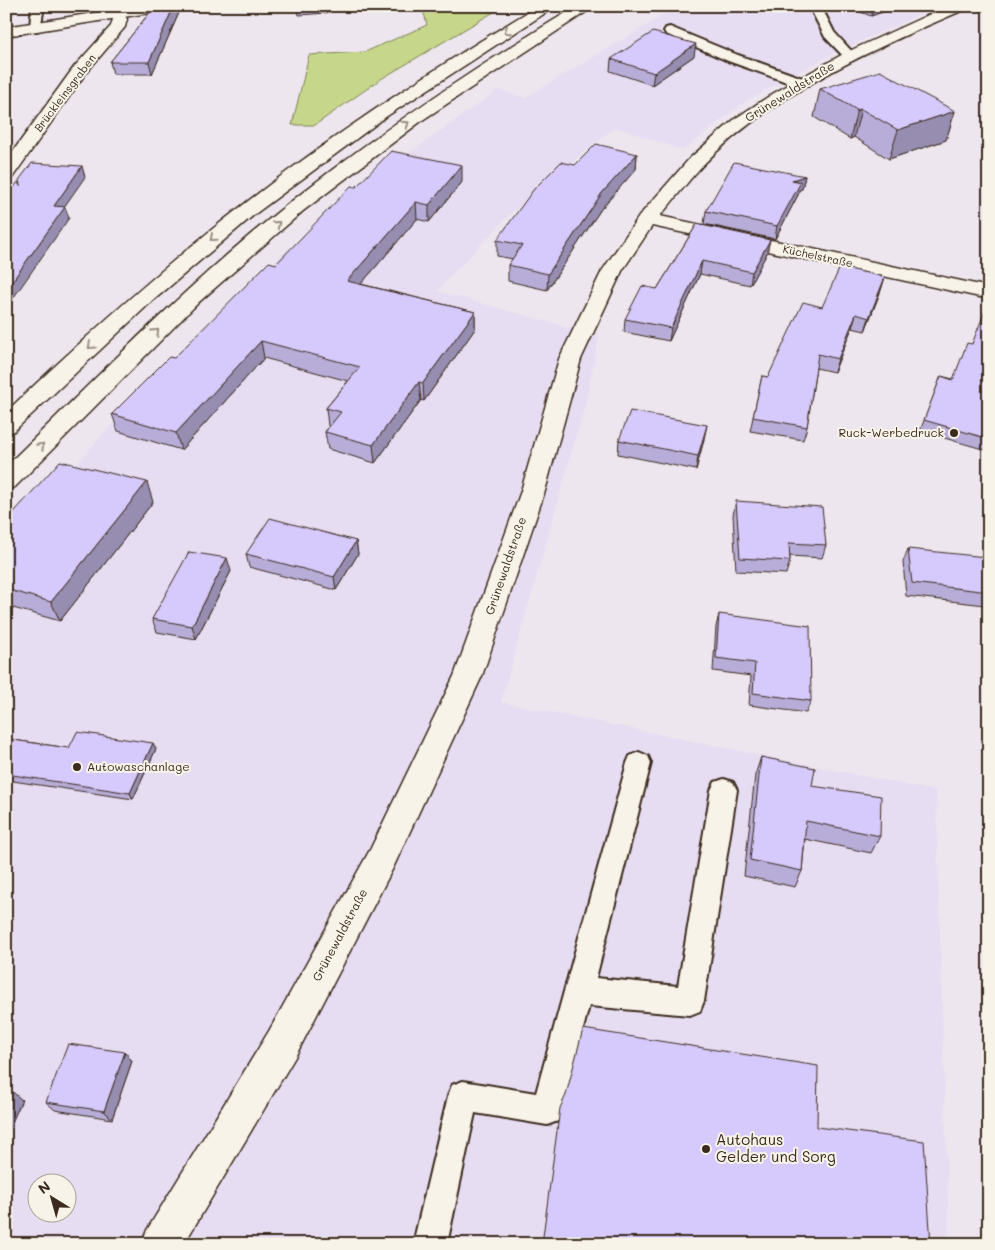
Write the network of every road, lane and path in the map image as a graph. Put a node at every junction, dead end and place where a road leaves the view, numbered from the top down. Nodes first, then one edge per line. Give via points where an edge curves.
1 (38, 6) edge
2 (167, 6) edge
3 (549, 6) edge
4 (588, 6) edge
5 (815, 6) edge
6 (961, 6) edge
7 (116, 13) junction
8 (36, 27) junction
9 (670, 31) dead end
10 (6, 32) edge
11 (850, 56) junction
12 (803, 83) junction
13 (26, 145) junction
14 (6, 146) edge
15 (6, 174) edge
16 (647, 219) junction
17 (989, 293) edge
18 (6, 426) edge
19 (6, 481) edge
20 (639, 763) dead end
21 (724, 790) dead end
22 (578, 991) junction
23 (161, 1244) edge
24 (430, 1244) edge

1 - 8 lane
2 - 7 main road
3 -> 18 main road via 442,71 283,182 128,312
19 -> 4 main road via 181,309 313,194 460,87
5 - 11 lane via 829,34
6 - 11 main road, Grünewaldstraße
7 - 8 main road
7 - 13 main road, Brückleinsgraben via 120,19 118,27 80,70
8 - 10 main road
9 - 12 lane
11 - 12 main road, Grünewaldstraße
12 - 16 main road, Grünewaldstraße via 748,118 696,162
13 - 14 main road
13 - 15 main road, Brückleinsgraben
16 - 17 main road, Küchelstraße
16 - 23 main road, Grünewaldstraße via 612,271 570,359 533,491 468,676 382,858 282,1044
20 - 22 lane
21 - 22 lane via 690,1001
22 - 24 lane via 547,1110 463,1096

